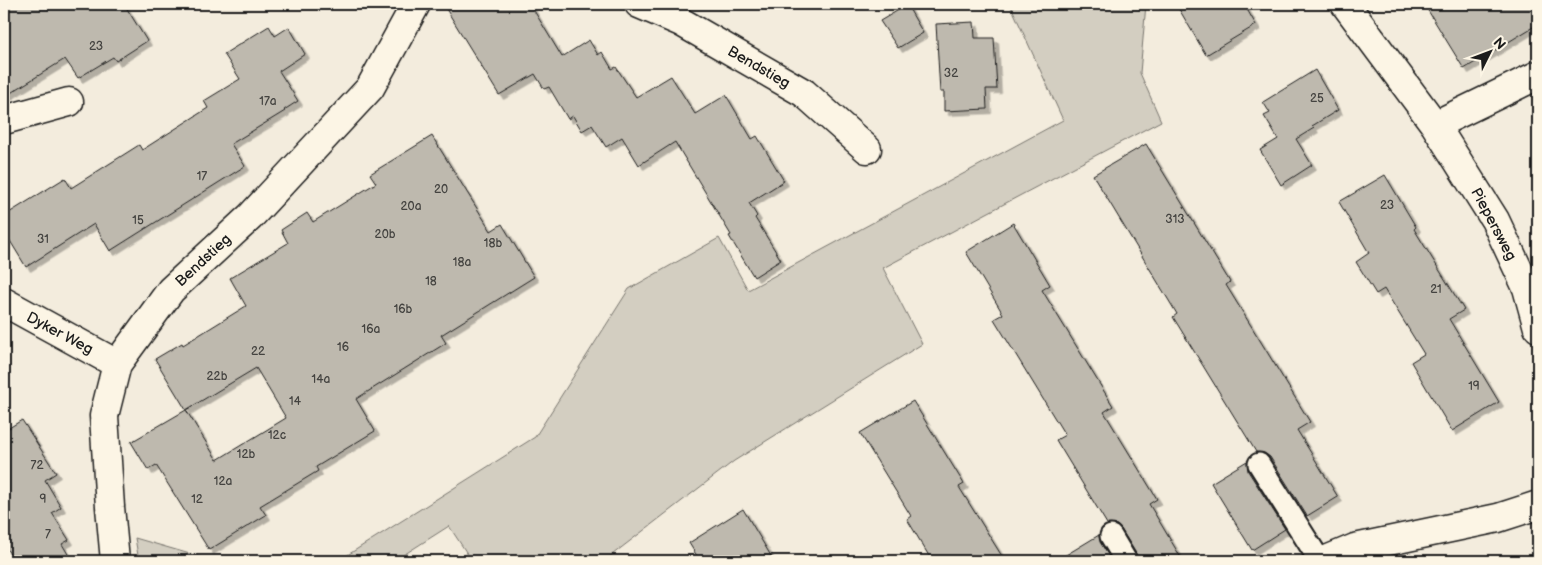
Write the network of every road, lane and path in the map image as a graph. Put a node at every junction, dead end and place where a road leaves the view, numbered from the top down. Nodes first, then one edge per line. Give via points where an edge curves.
1 (416, 4) edge
2 (638, 4) edge
3 (1345, 4) edge
4 (1538, 75) edge
5 (69, 102) dead end
6 (4, 120) edge
7 (1435, 125) junction
8 (868, 149) dead end
9 (4, 302) edge
10 (1538, 328) edge
11 (117, 364) junction
12 (1259, 464) dead end
13 (1538, 505) edge
14 (1111, 536) dead end
15 (115, 561) edge
16 (1126, 561) edge
17 (1320, 561) edge
18 (1324, 561) edge

1 - 11 street, Bendstieg via 370,88 250,217 171,290
2 - 8 street, Bendstieg via 682,22 804,93
3 - 7 street, Piepersweg
4 - 7 street
5 - 6 street
7 - 10 street, Piepersweg via 1495,220 1527,288
9 - 11 street, Dyker Weg
11 - 15 street, Bendstieg via 104,416
12 - 17 lane
13 - 18 street via 1498,518 1355,548
14 - 16 lane

